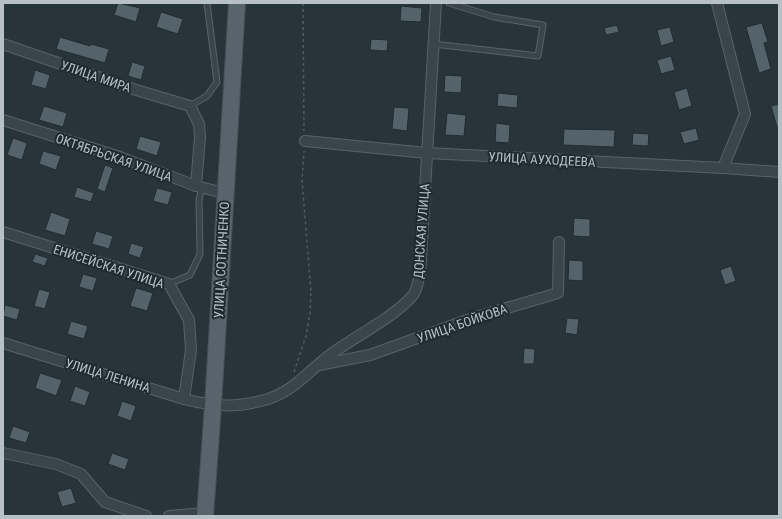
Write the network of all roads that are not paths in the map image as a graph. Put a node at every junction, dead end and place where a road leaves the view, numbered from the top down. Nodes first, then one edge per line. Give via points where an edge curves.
1 (208, 3) edge
2 (237, 3) edge
3 (436, 3) edge
4 (449, 3) edge
5 (717, 3) edge
6 (3, 44) edge
7 (433, 44) junction
8 (190, 106) junction
9 (3, 120) edge
10 (305, 141) road end
11 (427, 153) junction
12 (723, 168) junction
13 (779, 172) edge
14 (199, 187) junction
15 (224, 194) junction
16 (3, 232) edge
17 (559, 242) dead end
18 (169, 284) junction
19 (3, 343) edge
20 (317, 366) junction
21 (184, 399) junction
22 (213, 406) junction
23 (3, 453) edge
24 (205, 514) edge
25 (146, 516) edge
26 (169, 516) edge

1 - 8 lane via 217,82 207,96
2 - 15 main road, УЛИЦА СОТНИЧЕНКО
3 - 7 street, ДОНСКАЯ УЛИЦА
4 - 7 lane via 494,17 543,25 538,56
5 - 12 street via 745,114
6 - 8 street, УЛИЦА МИРА
7 - 11 street, ДОНСКАЯ УЛИЦА
8 - 14 street via 199,124
9 - 14 street, ОКТЯБРЬСКАЯ УЛИЦА via 120,157
10 - 11 street, УЛИЦА АУХОДЕЕВА
11 - 12 street, УЛИЦА АУХОДЕЕВА
11 - 20 street, ДОНСКАЯ УЛИЦА via 420,275 414,294 400,307
12 - 13 street, УЛИЦА АУХОДЕЕВА
14 - 15 street, ОКТЯБРЬСКАЯ УЛИЦА
14 - 18 lane via 200,254 190,274
15 - 22 main road, УЛИЦА СОТНИЧЕНКО
16 - 18 street, ЕНИСЕЙСКАЯ УЛИЦА
17 - 20 street, УЛИЦА БОЙКОВА via 558,293 473,318 370,355
18 - 21 street, ЕНИСЕЙСКАЯ УЛИЦА via 189,320 191,350
19 - 21 street, УЛИЦА ЛЕНИНА
20 - 22 street, ДОНСКАЯ УЛИЦА via 288,391 269,399 241,406
21 - 22 street, УЛИЦА ЛЕНИНА
22 - 24 main road, УЛИЦА СОТНИЧЕНКО
23 - 25 street via 56,464 81,474 105,502
24 - 26 street

